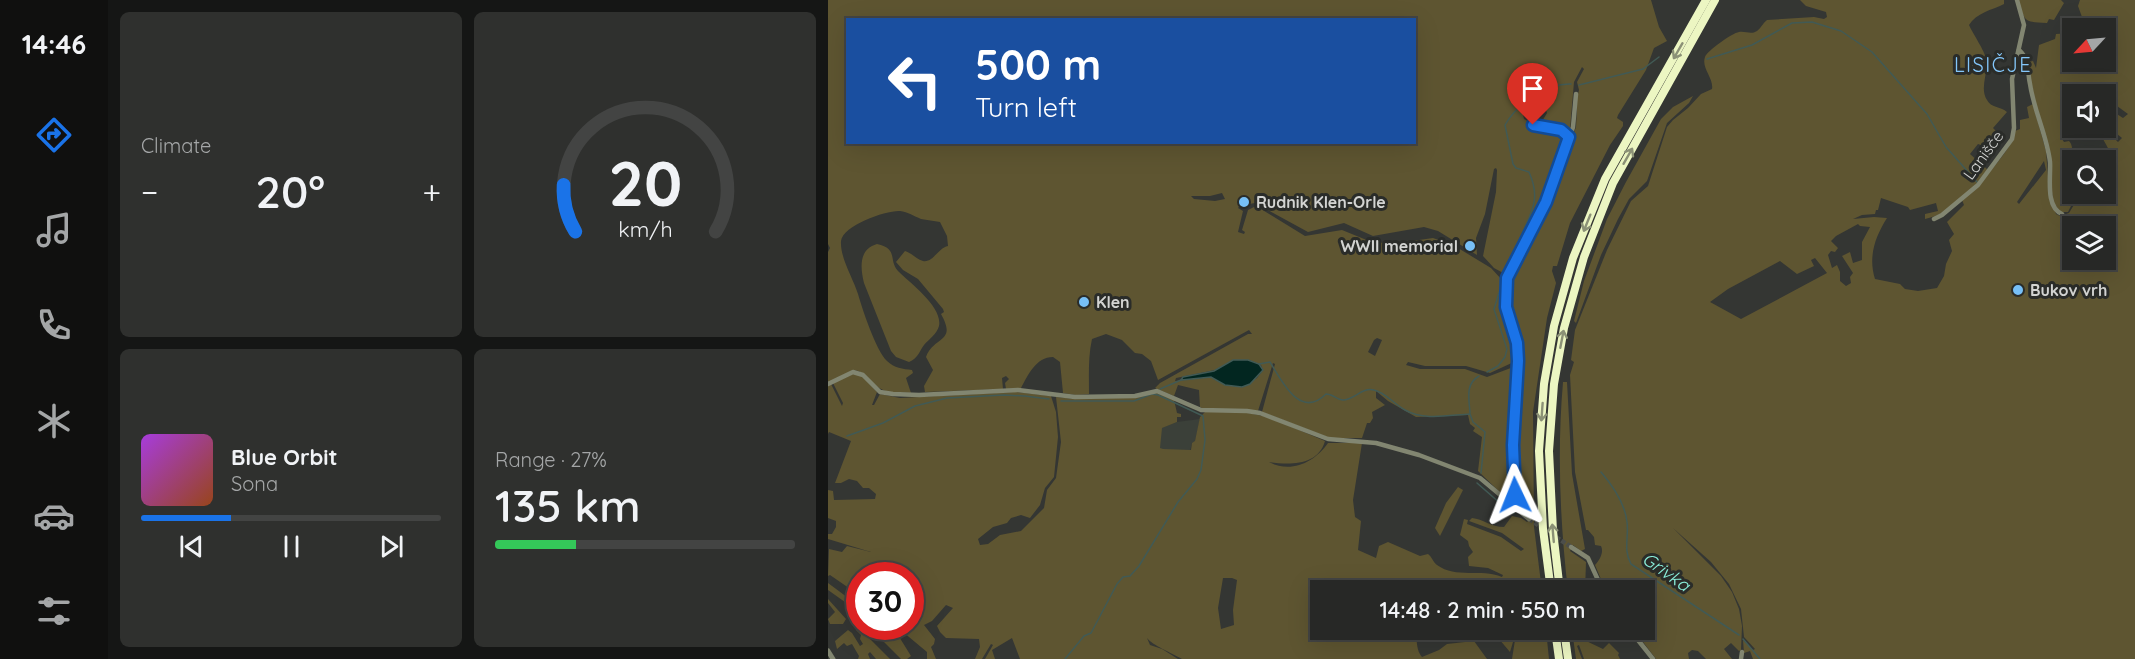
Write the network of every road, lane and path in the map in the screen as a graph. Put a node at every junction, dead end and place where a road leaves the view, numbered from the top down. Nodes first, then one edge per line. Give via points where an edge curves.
1 (1706, 0) edge
2 (1715, 0) edge
3 (2017, 0) edge
4 (2019, 50) junction
5 (1576, 94) dead end
6 (1533, 125) dead end
7 (1569, 137) junction
8 (2062, 214) dead end
9 (1934, 219) dead end
10 (828, 384) edge
11 (1513, 506) junction
12 (1529, 519) tunnel mouth
13 (1571, 547) tunnel mouth
14 (1550, 580) edge
15 (1559, 580) edge
16 (1598, 580) edge
17 (1556, 640) edge
18 (1565, 640) edge
19 (1638, 640) edge
20 (828, 651) edge
21 (1742, 652) dead end
22 (833, 659) edge
23 (1559, 659) edge
24 (1568, 659) edge
25 (1653, 659) edge
26 (1741, 659) edge

1 -> 14 highway via 1605,179 1574,258 1554,326 1544,384 1539,451
15 -> 2 highway via 1549,451 1554,384 1564,328 1584,257 1613,183
3 - 4 street, Lanišče via 2024,25
4 - 8 street, Lanišče via 2027,59 2029,84 2050,162 2053,205
4 - 9 street, Lanišče via 2012,79 2012,139 1978,185
5 - 7 street
6 - 7 street via 1561,130
7 - 11 street via 1546,202 1507,278 1506,307 1518,361
10 - 11 street via 853,372 863,375 880,392 893,394 1018,390 1075,397 1135,396 1158,391 1201,410 1260,413 1328,439 1376,443 1419,455 1480,478
11 - 12 street
13 - 16 street via 1588,558
17 - 23 highway
18 - 24 highway
19 - 25 street
20 - 22 street
21 - 26 street

